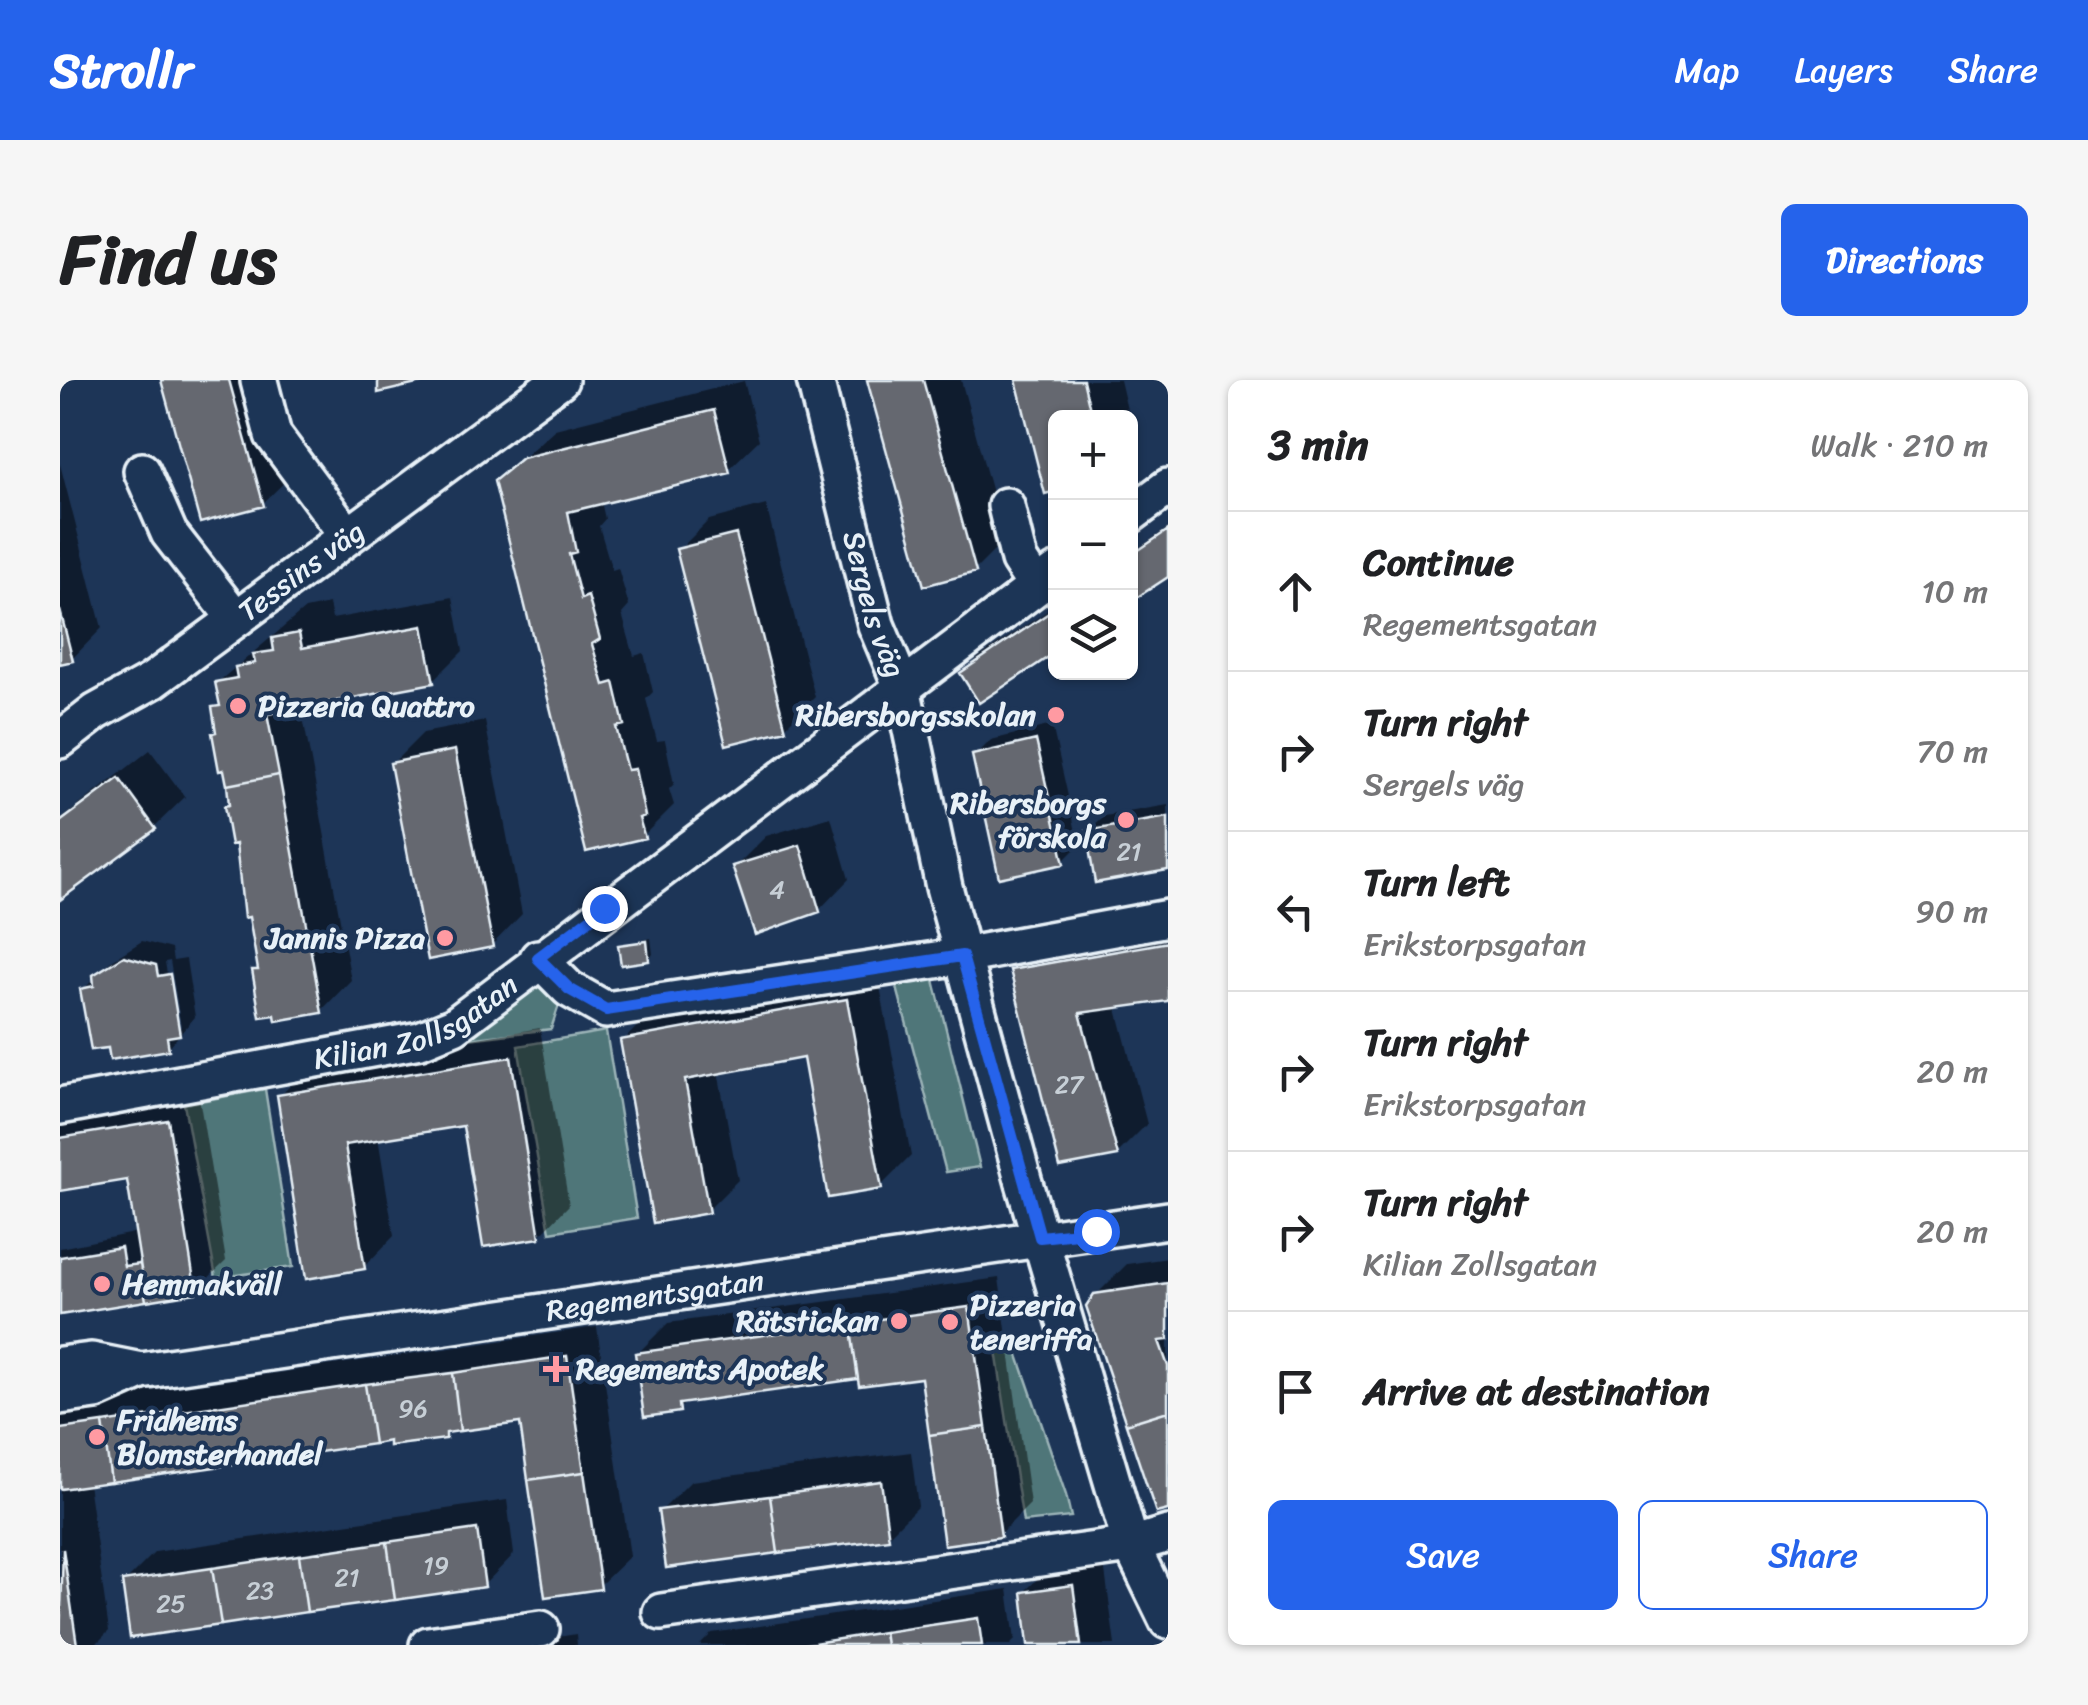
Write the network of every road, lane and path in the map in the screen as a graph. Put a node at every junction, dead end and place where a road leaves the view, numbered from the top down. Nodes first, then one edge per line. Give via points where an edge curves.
1 (815, 380) edge
2 (258, 381) edge
3 (543, 384) edge
4 (142, 471) dead end
5 (1168, 487) edge
6 (1006, 506) dead end
7 (1138, 509) edge
8 (348, 536) junction
9 (1046, 579) edge
10 (236, 619) junction
11 (902, 688) junction
12 (60, 740) edge
13 (1168, 918) edge
14 (962, 956) junction
15 (538, 958) junction
16 (60, 1106) edge
17 (1168, 1220) edge
18 (1040, 1237) junction
19 (60, 1365) edge
20 (140, 1371) junction
21 (60, 1396) edge
22 (1168, 1534) edge
23 (1132, 1545) junction
24 (661, 1612) dead end
25 (1168, 1621) edge
26 (541, 1629) dead end
27 (428, 1645) edge

1 - 11 street, Sergels väg via 876,625
2 - 8 street via 273,435
3 - 8 street, Tessins väg
4 - 10 street via 169,533
5 - 7 street
6 - 9 street via 1019,560
8 - 10 street, Tessins väg
9 - 11 street, Kilian Zollsgatan
10 - 12 street, Tessins väg
11 - 14 street, Sergels väg
11 - 15 street, Kilian Zollsgatan
13 - 14 street
14 - 15 street via 606,1010 569,989
14 - 18 street, Sergels väg
15 - 16 street, Kilian Zollsgatan via 454,1026 420,1040
17 - 18 street, Regementsgatan
18 - 20 street, Regementsgatan
18 - 23 street, Sergels väg
19 - 20 street, Regementsgatan via 91,1361
20 - 21 street, Regementsgatan via 96,1390
22 - 23 street
23 - 24 street
23 - 25 street, Sergels väg
26 - 27 street

